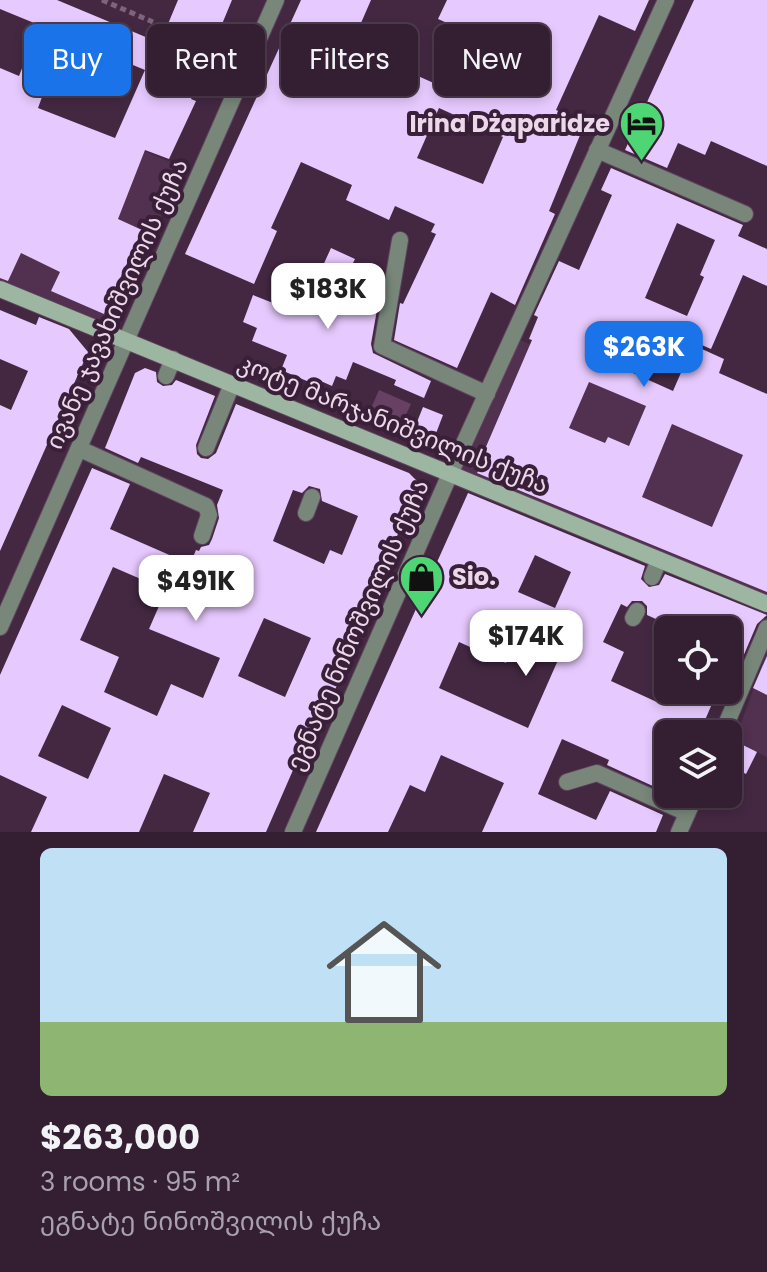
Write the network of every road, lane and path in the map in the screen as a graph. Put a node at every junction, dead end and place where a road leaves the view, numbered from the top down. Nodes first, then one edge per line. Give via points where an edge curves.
1 (102, 0) edge
2 (276, 0) edge
3 (666, 0) edge
4 (153, 22) dead end
5 (597, 150) junction
6 (745, 214) dead end
7 (400, 240) dead end
8 (0, 289) edge
9 (127, 341) junction
10 (173, 359) junction
11 (166, 376) dead end
12 (232, 384) junction
13 (487, 394) junction
14 (206, 448) dead end
15 (80, 449) junction
16 (450, 474) junction
17 (202, 536) dead end
18 (659, 560) junction
19 (652, 577) dead end
20 (767, 604) edge
21 (0, 627) edge
22 (767, 628) edge
23 (728, 720) edge
24 (567, 782) dead end
25 (689, 808) edge
26 (687, 813) junction
27 (293, 832) edge
28 (679, 832) edge

1 - 4 path
2 - 9 street, ივანე ჯავახიშვილის ქუჩა
3 - 5 street, ეგნატე ნინოშვილის ქუჩა
5 - 6 street
5 - 13 street, ეგნატე ნინოშვილის ქუჩა
7 - 13 street via 382,346
8 - 9 main road, კოტე მარჯანიშვილის ქუჩა
9 - 10 main road, კოტე მარჯანიშვილის ქუჩა
9 - 15 street, ივანე ჯავახიშვილის ქუჩა
10 - 11 street
10 - 12 main road, კოტე მარჯანიშვილის ქუჩა
12 - 14 street
12 - 16 main road, კოტე მარჯანიშვილის ქუჩა via 336,436
13 - 16 street, ეგნატე ნინოშვილის ქუჩა
15 - 17 street via 206,506 209,515
15 - 21 street, ივანე ჯავახიშვილის ქუჩა
16 - 18 main road, კოტე მარჯანიშვილის ქუჩა
16 - 27 street, ეგნატე ნინოშვილის ქუჩა
18 - 19 street
18 - 20 main road, კოტე მარჯანიშვილის ქუჩა
22 - 23 street
24 - 26 street via 597,773
25 - 26 street
26 - 28 street

